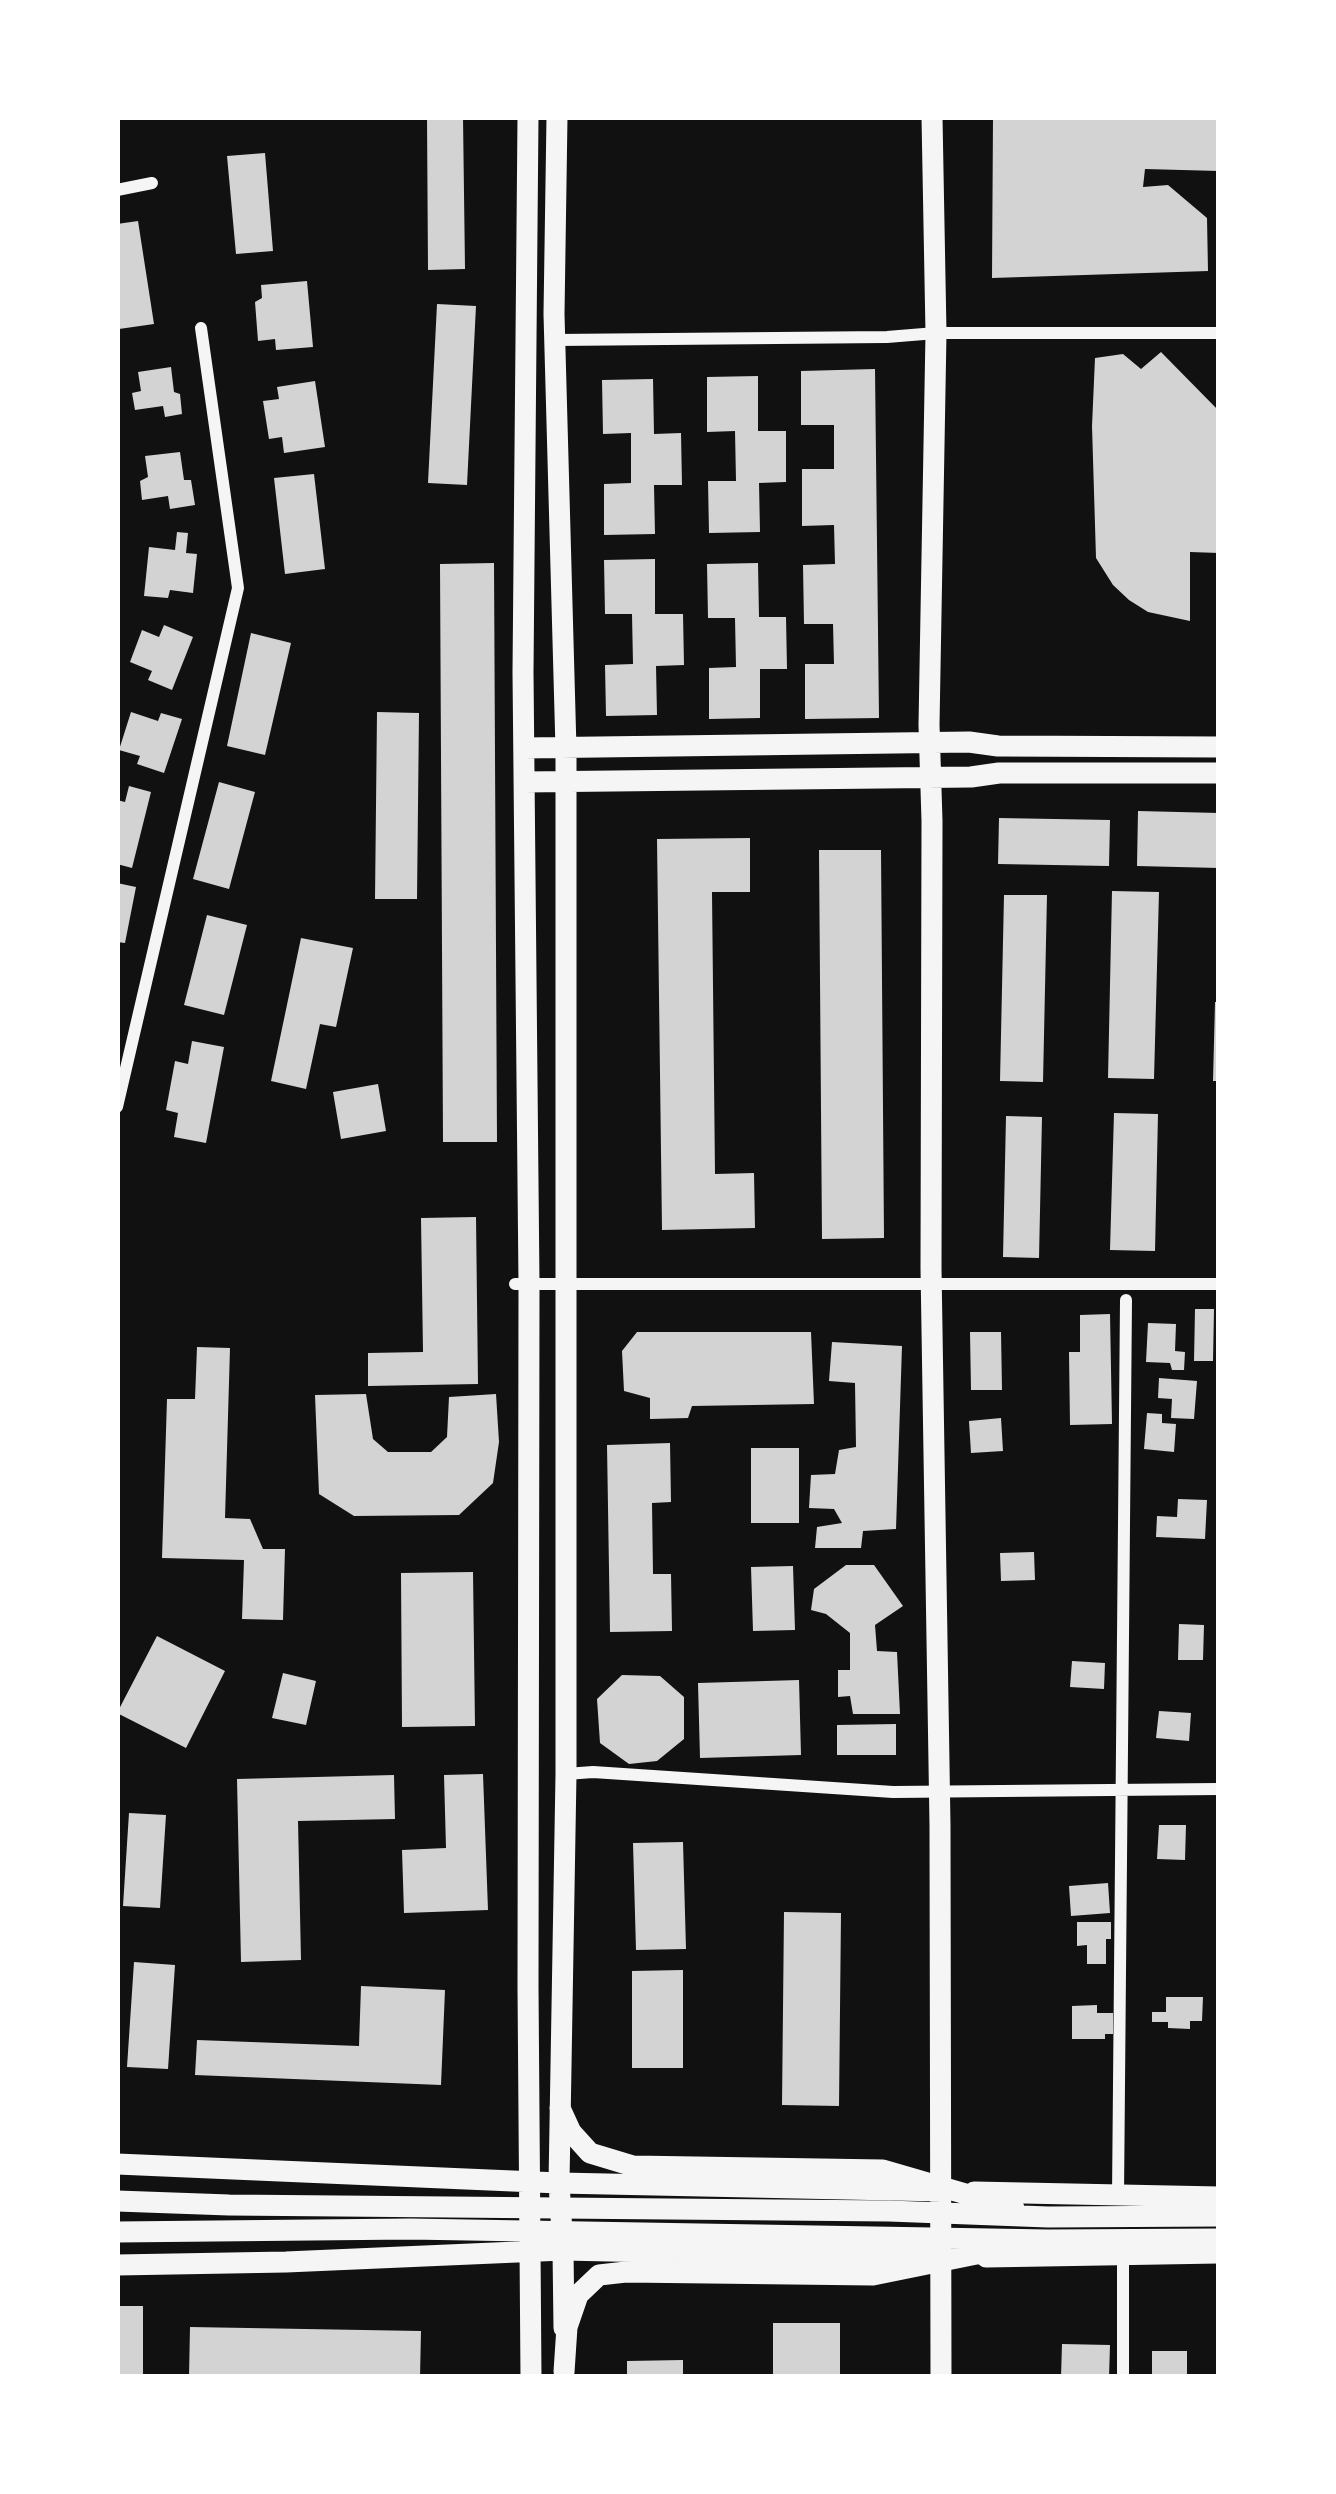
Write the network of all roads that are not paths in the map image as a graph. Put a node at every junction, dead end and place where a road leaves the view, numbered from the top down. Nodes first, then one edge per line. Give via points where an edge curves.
1 (528, 117) edge
2 (557, 117) edge
3 (932, 117) edge
4 (152, 183) dead end
5 (117, 190) edge
6 (201, 328) dead end
7 (936, 333) junction
8 (1219, 333) edge
9 (555, 340) junction
10 (929, 743) junction
11 (1219, 747) edge
12 (524, 748) junction
13 (566, 749) junction
14 (1219, 773) edge
15 (930, 777) junction
16 (524, 782) junction
17 (566, 782) junction
18 (117, 1107) edge
19 (522, 1284) junction
20 (567, 1284) junction
21 (931, 1284) junction
22 (1219, 1284) edge
23 (1126, 1300) dead end
24 (566, 1774) junction
25 (1219, 1789) edge
26 (1120, 1790) junction
27 (940, 1792) junction
28 (560, 2108) junction
29 (117, 2164) edge
30 (529, 2182) junction
31 (559, 2183) junction
32 (940, 2191) junction
33 (1118, 2195) junction
34 (1219, 2198) edge
35 (117, 2201) edge
36 (1219, 2216) edge
37 (1048, 2228) junction
38 (117, 2232) edge
39 (1219, 2239) edge
40 (563, 2250) junction
41 (532, 2251) junction
42 (1219, 2253) edge
43 (1123, 2254) junction
44 (940, 2258) junction
45 (117, 2265) edge
46 (564, 2375) edge
47 (531, 2377) edge
48 (940, 2377) edge
49 (1123, 2377) edge

1 - 12 main road
2 - 9 main road
3 - 7 main road
4 - 5 street
6 - 18 street via 238,588
7 - 8 street
7 - 9 street
7 - 10 main road
9 - 13 main road
10 - 11 main road
10 - 13 main road
10 - 15 main road
12 - 13 main road
12 - 16 main road
13 - 17 main road
14 - 15 main road
15 - 17 main road
15 - 21 main road
16 - 17 main road
16 - 19 main road
17 - 20 main road
19 - 20 street
19 - 30 main road
20 - 21 street
20 - 24 main road
21 - 22 street
21 - 27 main road
23 - 26 street
24 - 27 street
24 - 28 main road
25 - 26 street
26 - 27 street
26 - 33 street
27 - 32 main road
28 - 31 main road
28 - 37 main road via 590,2152 633,2166 883,2170
29 - 30 main road
30 - 31 main road
30 - 41 main road
31 - 32 main road
31 - 40 main road
32 - 33 main road
32 - 44 main road
33 - 34 main road
35 - 37 main road via 889,2211
36 - 37 main road
37 - 38 main road
37 - 39 main road
37 - 46 main road via 873,2275 598,2275 578,2295 567,2326
40 - 41 main road
40 - 44 main road
40 - 46 main road
41 - 45 main road
41 - 47 main road
42 - 43 main road
43 - 44 main road
43 - 49 street
44 - 48 main road

